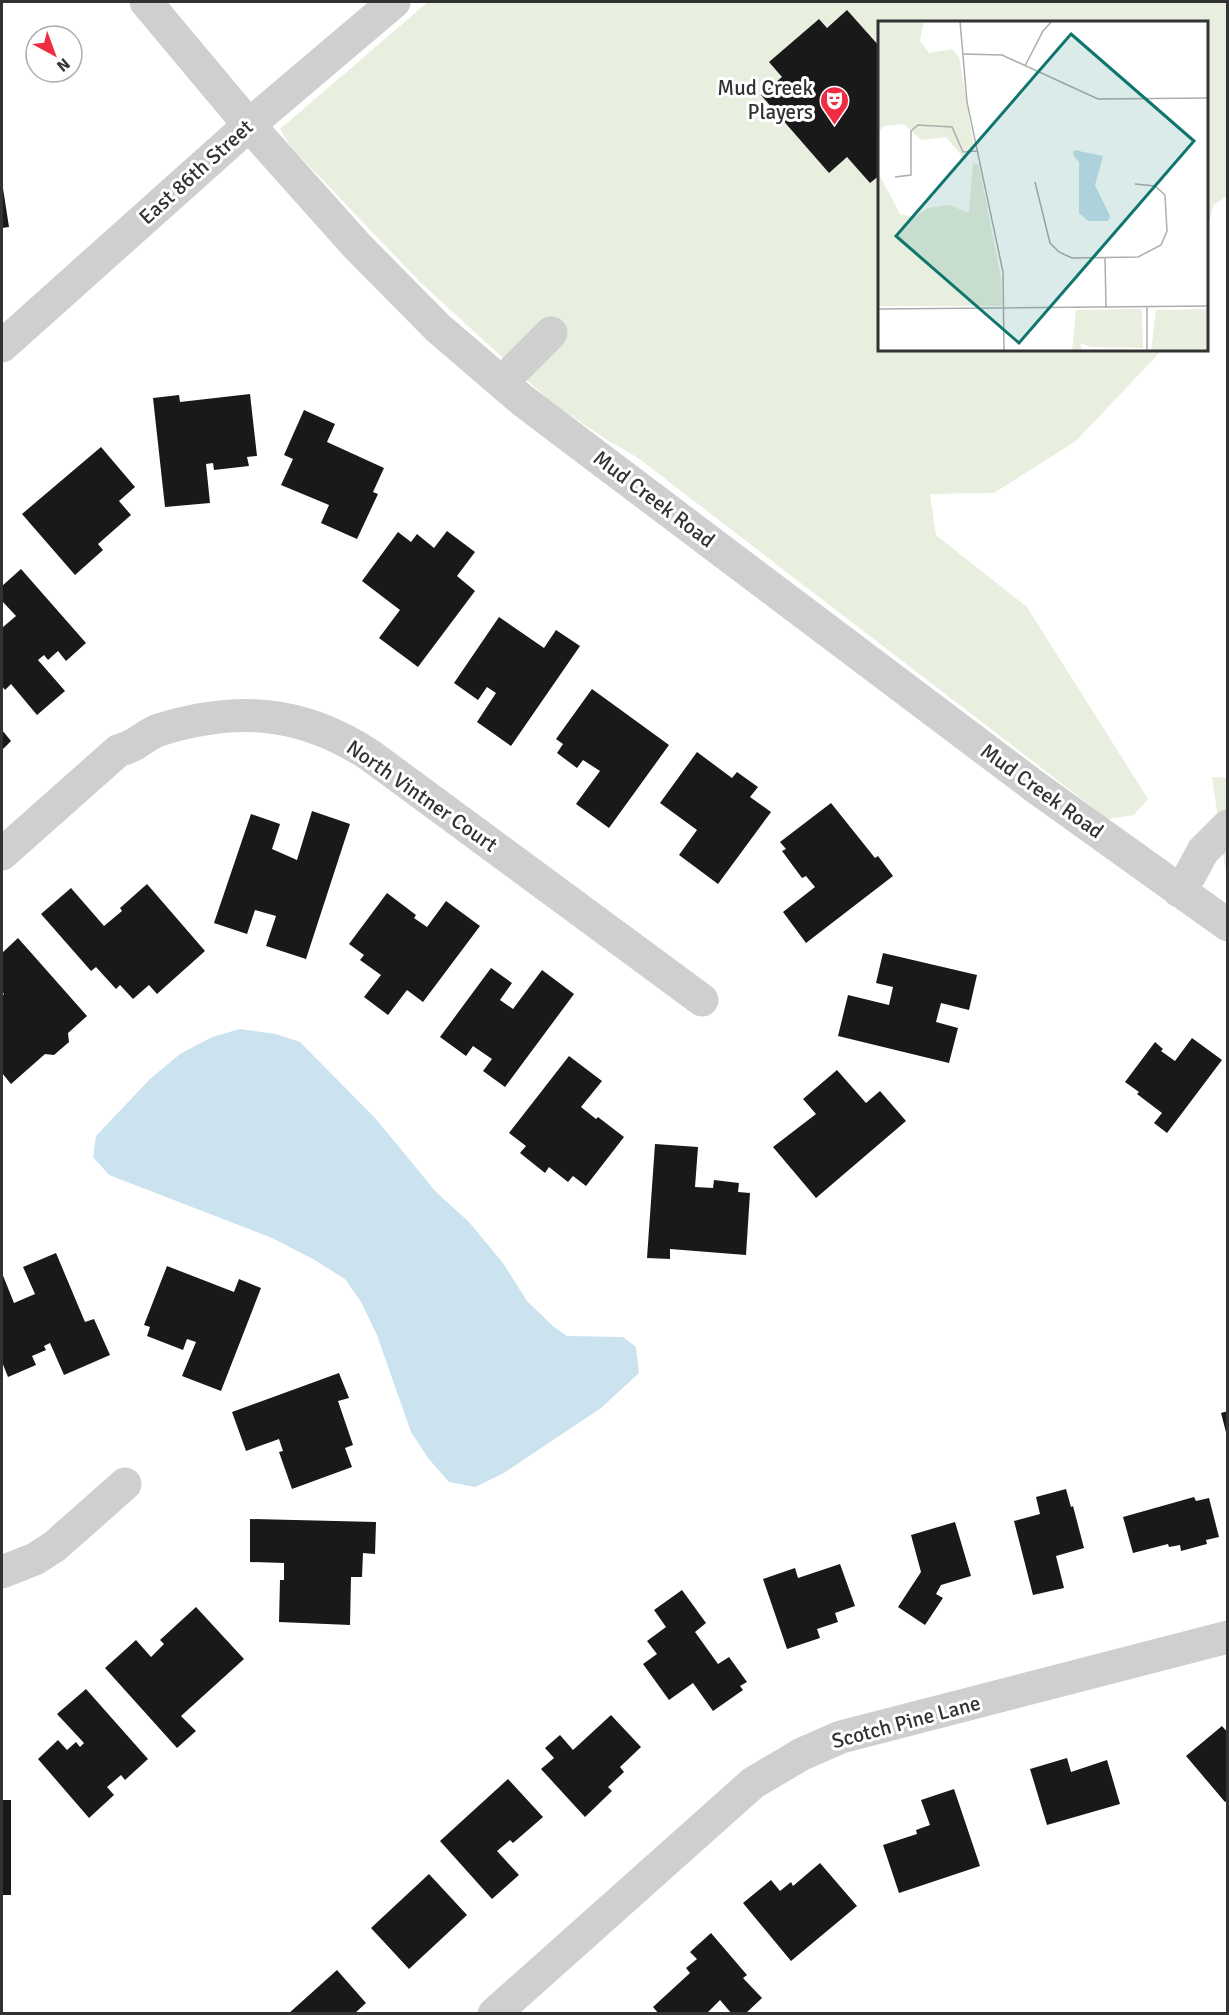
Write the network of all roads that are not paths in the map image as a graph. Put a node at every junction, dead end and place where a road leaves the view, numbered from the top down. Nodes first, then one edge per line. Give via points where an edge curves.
1 (146, 2) edge
2 (394, 2) edge
3 (249, 125) junction
4 (551, 333) dead end
5 (2, 345) edge
6 (502, 382) junction
7 (1227, 826) edge
8 (2, 854) edge
9 (1179, 891) junction
10 (1227, 925) edge
11 (702, 1000) dead end
12 (125, 1484) dead end
13 (2, 1572) edge
14 (1227, 1637) edge
15 (494, 2013) edge

1 - 3 street, Mud Creek Road
2 - 3 street, East 86th Street
3 - 5 street, East 86th Street
3 - 6 street, Mud Creek Road via 357,246 430,320
4 - 6 street
6 - 9 street, Mud Creek Road via 1024,779
7 - 9 street via 1203,851
8 - 11 street, North Vintner Court via 118,751 142,737 177,724 221,716 293,720 341,738 371,756
9 - 10 street, Mud Creek Road
12 - 13 street via 55,1546
14 - 15 street, Scotch Pine Lane via 841,1737 802,1754 753,1783

